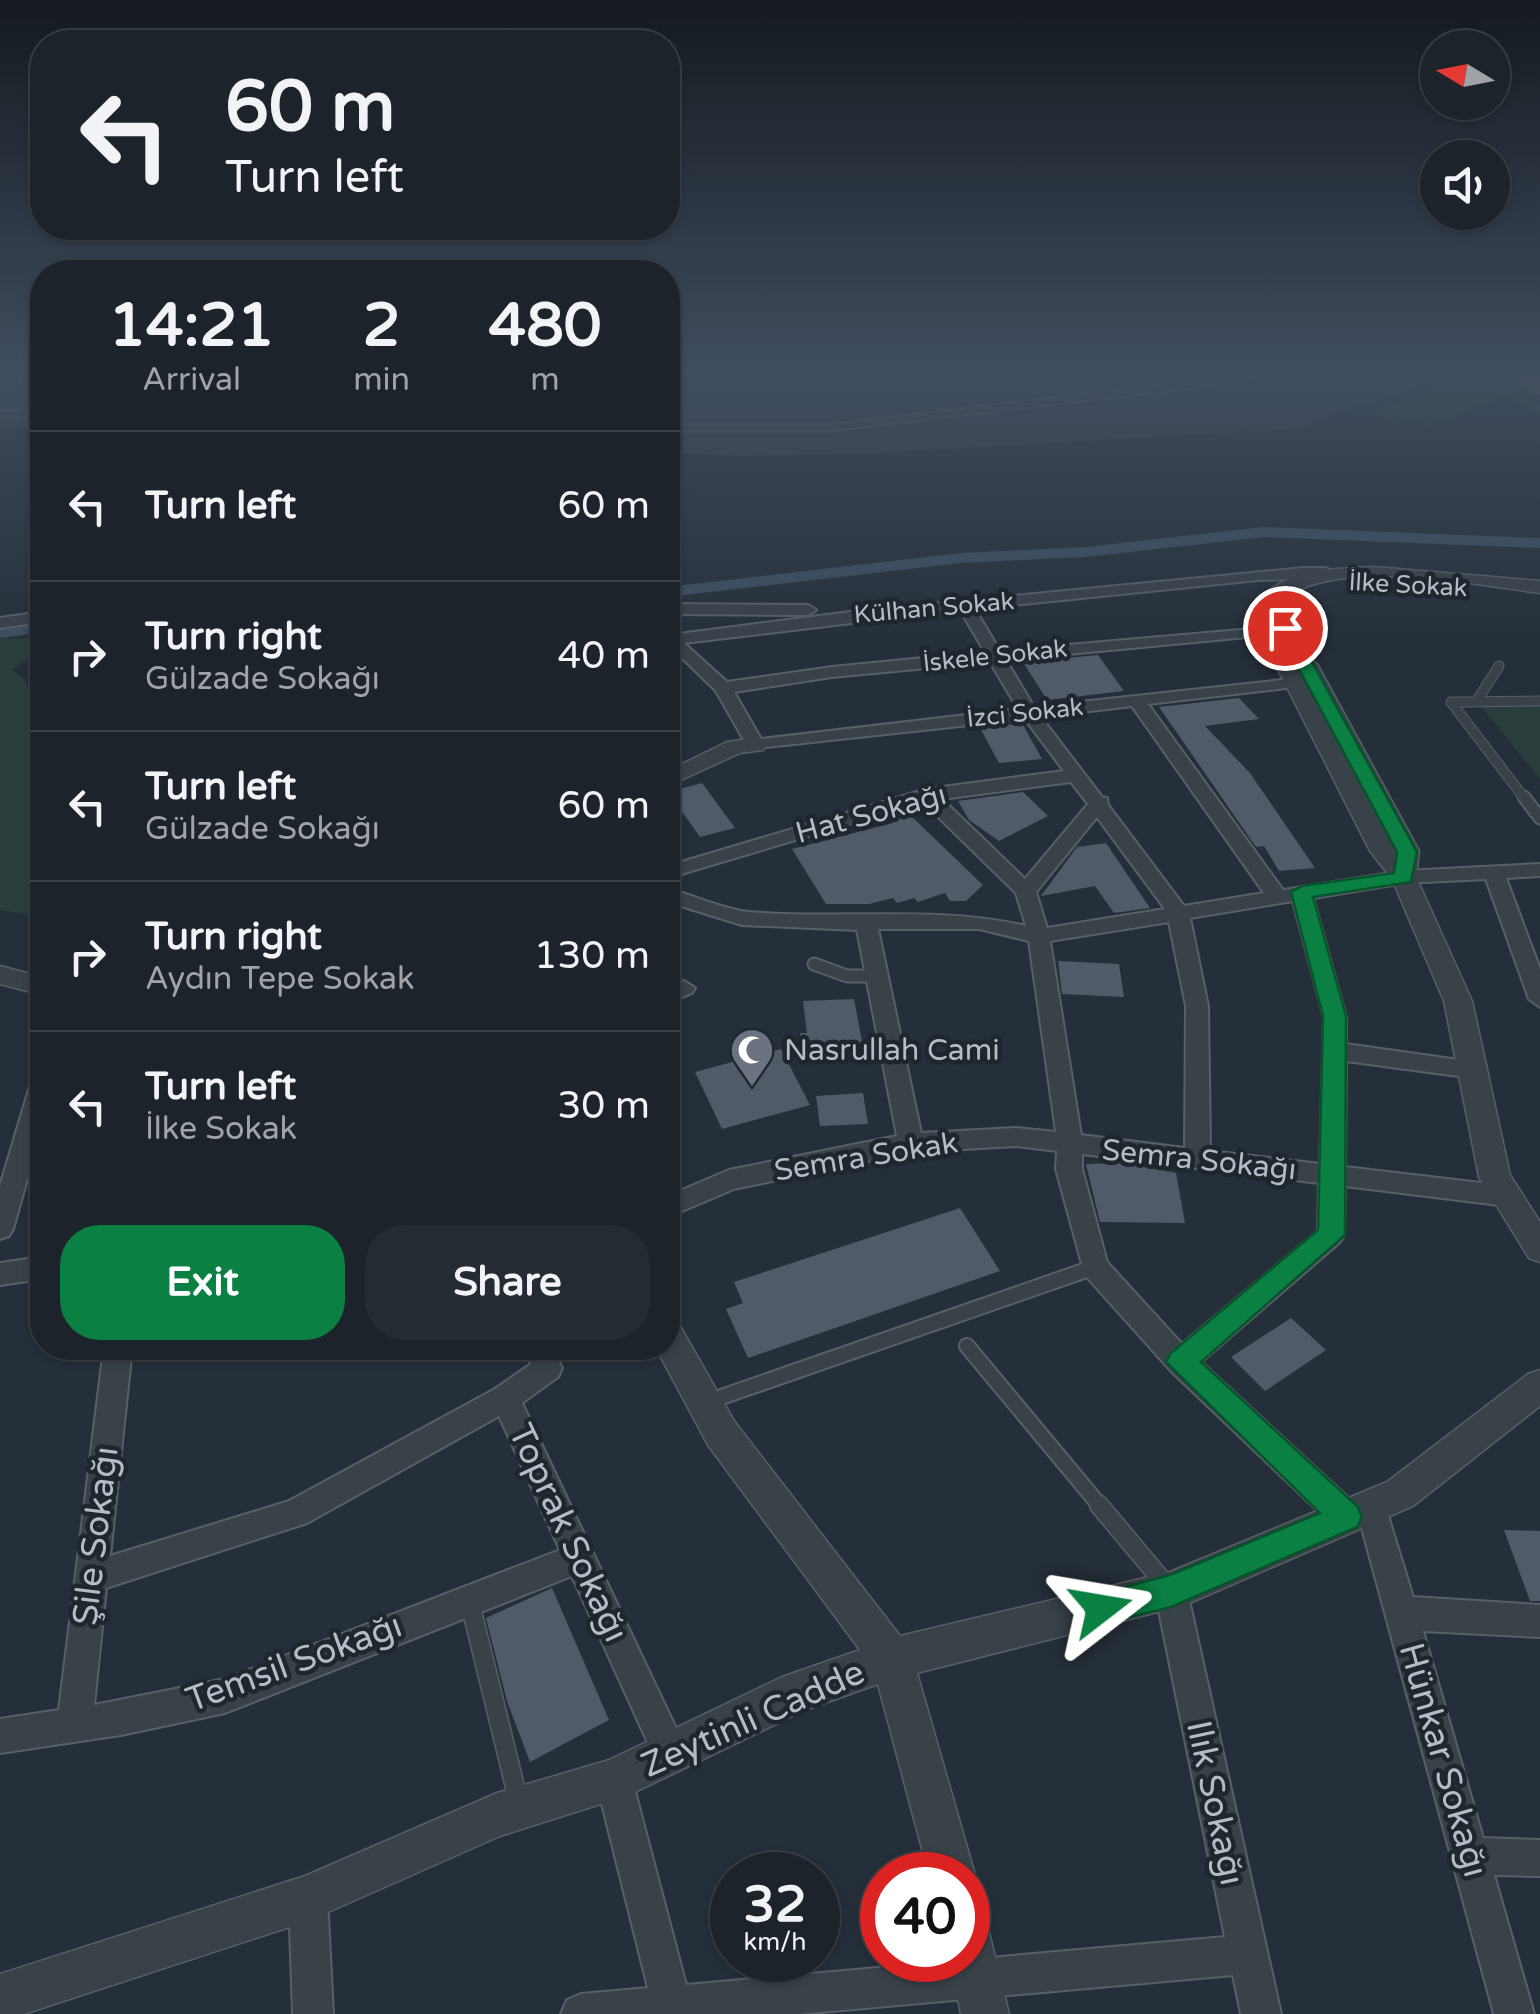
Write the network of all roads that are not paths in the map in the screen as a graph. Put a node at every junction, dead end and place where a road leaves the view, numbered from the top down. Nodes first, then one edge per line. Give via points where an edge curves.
1 (1326, 573) junction
2 (1540, 591) edge
3 (965, 604) junction
4 (680, 608) edge
5 (867, 614) junction
6 (30, 619) edge
7 (0, 623) edge
8 (1268, 630) junction
9 (680, 638) edge
10 (680, 645) edge
11 (992, 656) junction
12 (1499, 666) dead end
13 (1305, 682) junction
14 (723, 688) junction
15 (1137, 701) junction
16 (1540, 701) edge
17 (1476, 702) junction
18 (1028, 711) junction
19 (755, 745) junction
20 (680, 773) edge
21 (1079, 775) junction
22 (927, 795) junction
23 (1100, 802) junction
24 (1540, 818) edge
25 (680, 868) edge
26 (1540, 870) edge
27 (1494, 872) junction
28 (1404, 878) junction
29 (1026, 891) junction
30 (1289, 894) junction
31 (680, 899) edge
32 (1178, 912) junction
33 (866, 923) junction
34 (1038, 936) junction
35 (814, 964) dead end
36 (0, 975) edge
37 (875, 976) junction
38 (30, 983) edge
39 (1540, 1000) edge
40 (1334, 1051) junction
41 (1473, 1070) junction
42 (30, 1127) edge
43 (911, 1143) junction
44 (1070, 1146) junction
45 (1198, 1158) junction
46 (1330, 1174) junction
47 (1507, 1196) junction
48 (680, 1202) edge
49 (0, 1230) edge
50 (1540, 1249) edge
51 (1095, 1267) junction
52 (30, 1270) edge
53 (0, 1274) edge
54 (967, 1346) dead end
55 (680, 1358) edge
56 (117, 1360) edge
57 (544, 1360) edge
58 (1181, 1362) junction
59 (1540, 1384) edge
60 (506, 1398) junction
61 (705, 1403) junction
62 (1358, 1512) junction
63 (579, 1558) junction
64 (91, 1577) junction
65 (1171, 1590) junction
66 (469, 1598) junction
67 (1401, 1613) junction
68 (1540, 1621) edge
69 (892, 1659) junction
70 (74, 1725) junction
71 (0, 1736) edge
72 (670, 1754) junction
73 (614, 1780) junction
74 (520, 1808) junction
75 (946, 1852) edge
76 (1470, 1856) junction
77 (1540, 1858) edge
78 (308, 1898) junction
79 (1247, 1954) junction
80 (982, 1996) edge
81 (7, 2002) edge
82 (674, 2010) edge
83 (314, 2014) edge
84 (581, 2014) edge
85 (1262, 2014) edge
86 (1514, 2014) edge

1 - 2 street, İlke Sokak
1 - 3 street, Külhan Sokak via 1279,571
1 - 8 street, İlke Sokak via 1269,594
2 - 13 street, İlke Sokak via 1366,581 1301,591 1286,600 1281,613
3 - 5 street, Külhan Sokak
3 - 11 street
4 - 5 street
5 - 9 street, Külhan Sokak
6 - 7 street
8 - 11 street, İskele Sokak
8 - 13 street, İlke Sokak
10 - 14 street, Külhan Sokak
11 - 14 street, İskele Sokak
11 - 18 street
12 - 17 lane
13 - 15 street, İzci Sokak
13 - 28 street, İlke Sokak via 1407,852
14 - 19 street, Külhan Sokak
15 - 18 street, İzci Sokak
15 - 30 street
16 - 17 lane
17 - 24 lane via 1451,702
18 - 19 street, İzci Sokak
18 - 21 street
19 - 20 street via 735,747
21 - 22 street, Hat Sokağı
21 - 23 street
22 - 25 street, Hat Sokağı
22 - 29 street
23 - 29 street
23 - 32 street
26 - 27 street
27 - 28 street
27 - 39 street
28 - 30 street
28 - 41 street, İlke Sokak via 1458,1000
29 - 34 street
30 - 32 street
30 - 40 street via 1335,1016
31 - 33 street via 742,918
32 - 34 street
32 - 45 street via 1197,1006
33 - 34 street via 979,922
33 - 37 street
34 - 44 street
35 - 37 lane via 846,976
36 - 38 street
37 - 43 street
40 - 41 street
40 - 46 street
41 - 47 street, İlke Sokak via 1495,1177
42 - 49 street
43 - 44 street, Semra Sokak via 1016,1137
43 - 48 street, Semra Sokak via 728,1180
44 - 45 street, Semra Sokağı
44 - 51 street via 1069,1169
45 - 46 street, Semra Sokağı
46 - 47 street, Semra Sokağı
46 - 58 street via 1332,1235
47 - 50 street, İlke Sokak
51 - 58 street
51 - 61 lane
52 - 53 street
54 - 65 lane
55 - 61 street
56 - 64 street, Şile Sokağı
57 - 60 street via 548,1368
58 - 62 street
59 - 62 street, Zeytinli Cadde via 1400,1494
60 - 63 street, Toprak Sokağı
60 - 64 street, Toprak Sokağı via 296,1513
61 - 69 street
62 - 65 street, Zeytinli Cadde
62 - 67 street, Hünkar Sokağı
63 - 66 street, Temsil Sokağı
63 - 72 street, Toprak Sokağı
64 - 70 street, Şile Sokağı
65 - 69 street, Zeytinli Cadde
65 - 79 street, Ilık Sokağı
66 - 70 street, Temsil Sokağı via 225,1696
66 - 74 lane
67 - 68 street
67 - 76 street, Hünkar Sokağı
69 - 72 street, Zeytinli Cadde via 796,1692
69 - 75 street
70 - 71 street, Temsil Sokağı
72 - 73 street, Zeytinli Cadde
73 - 74 street, Zeytinli Cadde
73 - 82 street
74 - 78 street, Zeytinli Cadde
76 - 77 street
76 - 86 street, Hünkar Sokağı
78 - 81 street, Zeytinli Cadde
78 - 83 street
79 - 80 street
79 - 85 street, Ilık Sokağı
80 - 82 street
82 - 84 street

